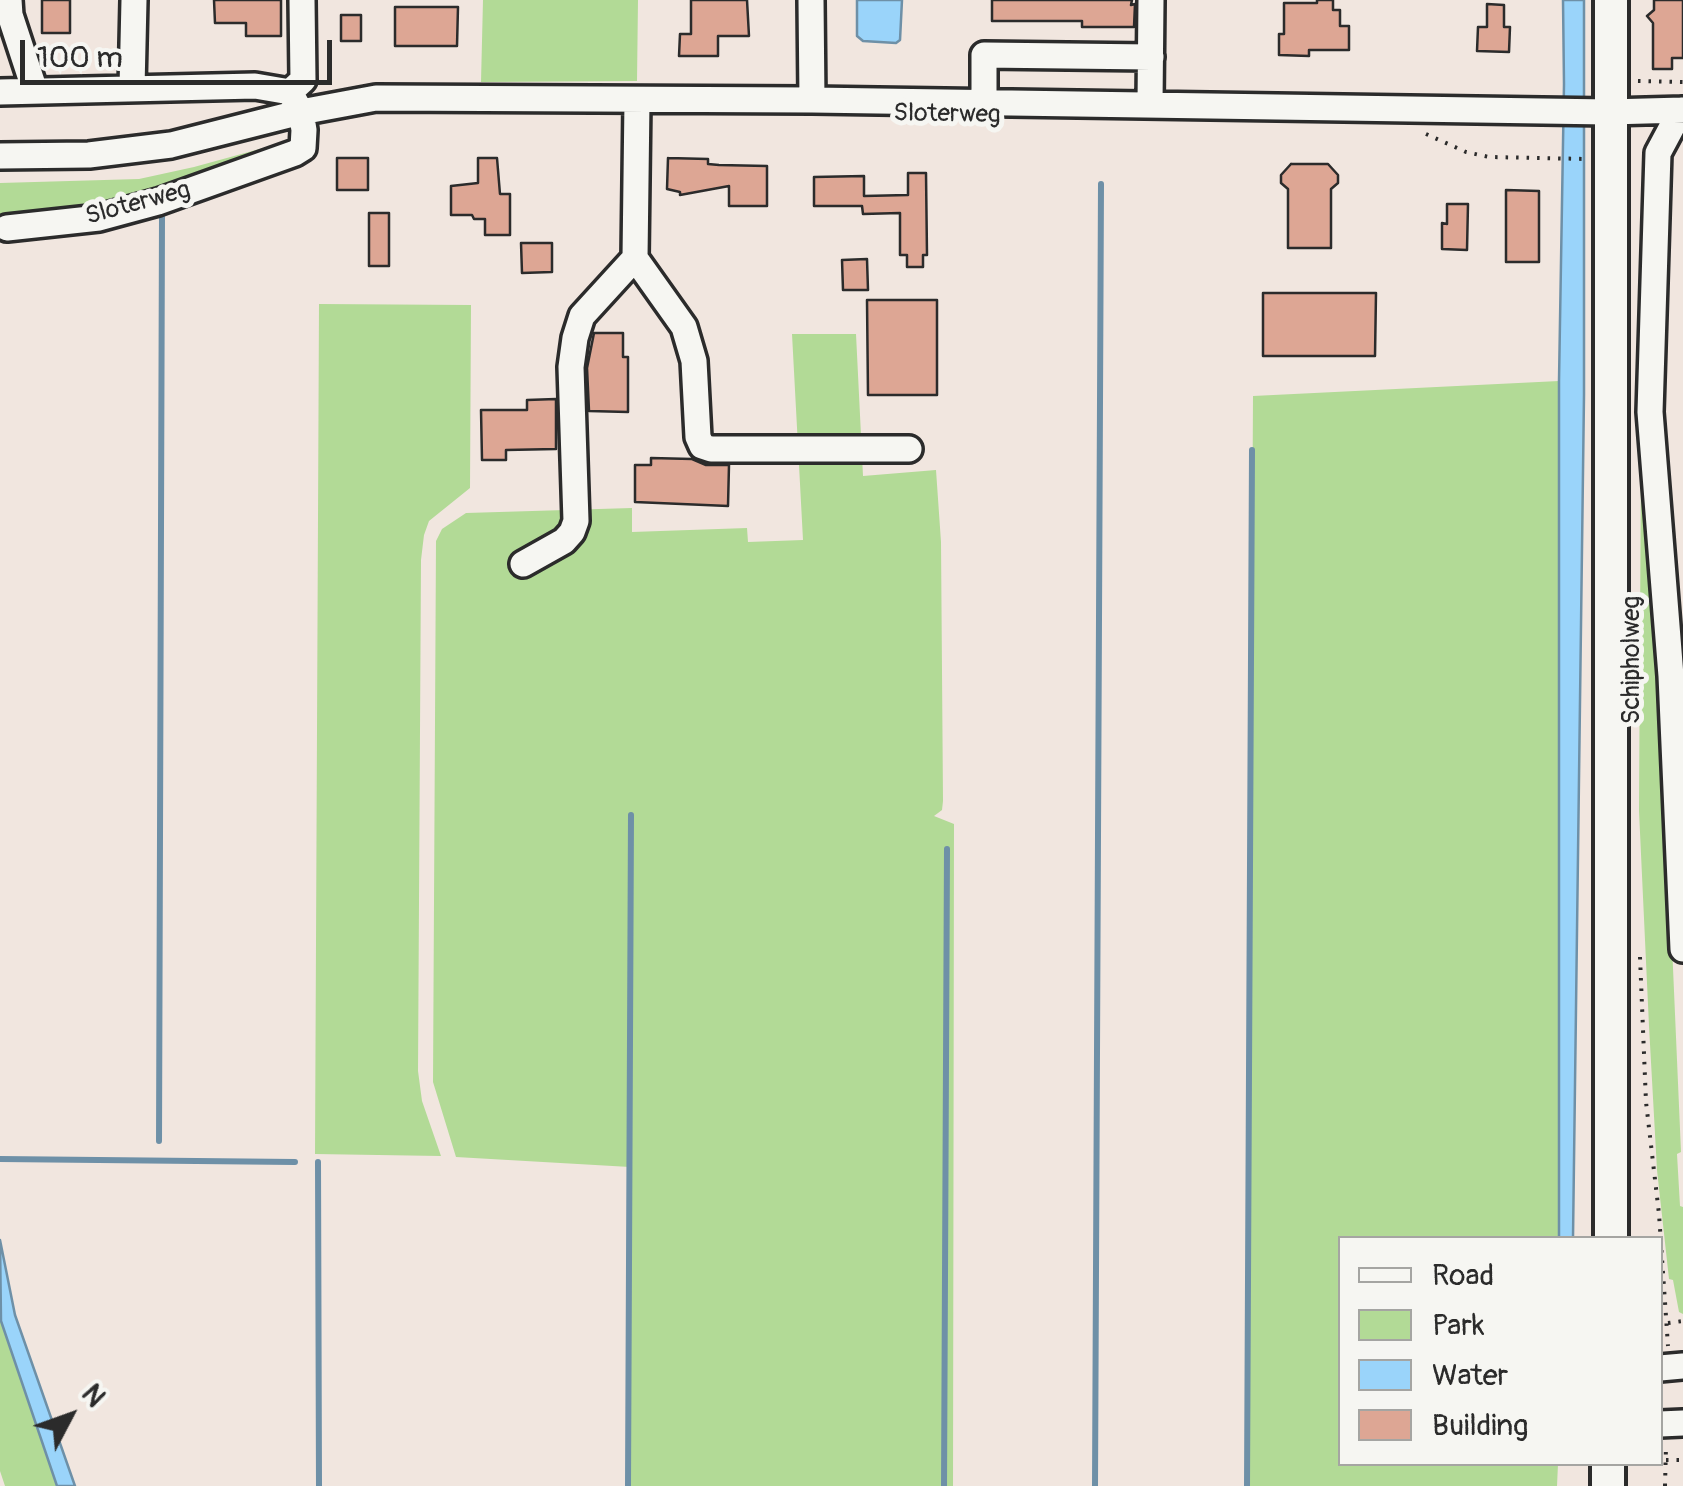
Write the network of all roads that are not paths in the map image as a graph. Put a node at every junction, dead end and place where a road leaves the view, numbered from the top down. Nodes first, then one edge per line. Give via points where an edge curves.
1 (9, 0) edge
2 (134, 0) edge
3 (302, 0) edge
4 (810, 0) edge
5 (1152, 0) edge
6 (1610, 0) edge
7 (1151, 57) junction
8 (132, 88) junction
9 (35, 91) junction
10 (0, 92) edge
11 (636, 100) junction
12 (812, 100) junction
13 (295, 102) junction
14 (984, 103) junction
15 (1150, 104) junction
16 (1682, 110) edge
17 (1614, 112) junction
18 (0, 156) edge
19 (7, 228) dead end
20 (635, 258) junction
21 (908, 449) dead end
22 (523, 564) dead end
23 (1673, 578) edge
24 (1683, 949) edge
25 (1611, 1236) edge

1 - 9 street
2 - 8 street
3 - 13 street via 303,80
4 - 12 street
5 - 7 street
6 - 17 main road, Schipholweg
7 - 14 street via 984,55
7 - 15 street
8 - 9 street, Sloterweg
8 - 13 street, Sloterweg via 255,86
9 - 10 street, Sloterweg
11 - 12 street, Sloterweg
11 - 13 street, Sloterweg
11 - 20 street
12 - 14 street, Sloterweg
13 - 18 street, Sloterweg via 172,145
13 - 19 street, Sloterweg via 303,148 295,153 99,218
14 - 15 street, Sloterweg
15 - 17 street, Sloterweg
16 - 17 street, Sloterweg
16 - 23 street, Schipholweg via 1658,153 1650,412
17 - 25 main road, Schipholweg
20 - 21 street via 684,327 702,446
20 - 22 street via 589,307 575,338 572,532
23 - 24 street, Schipholweg

